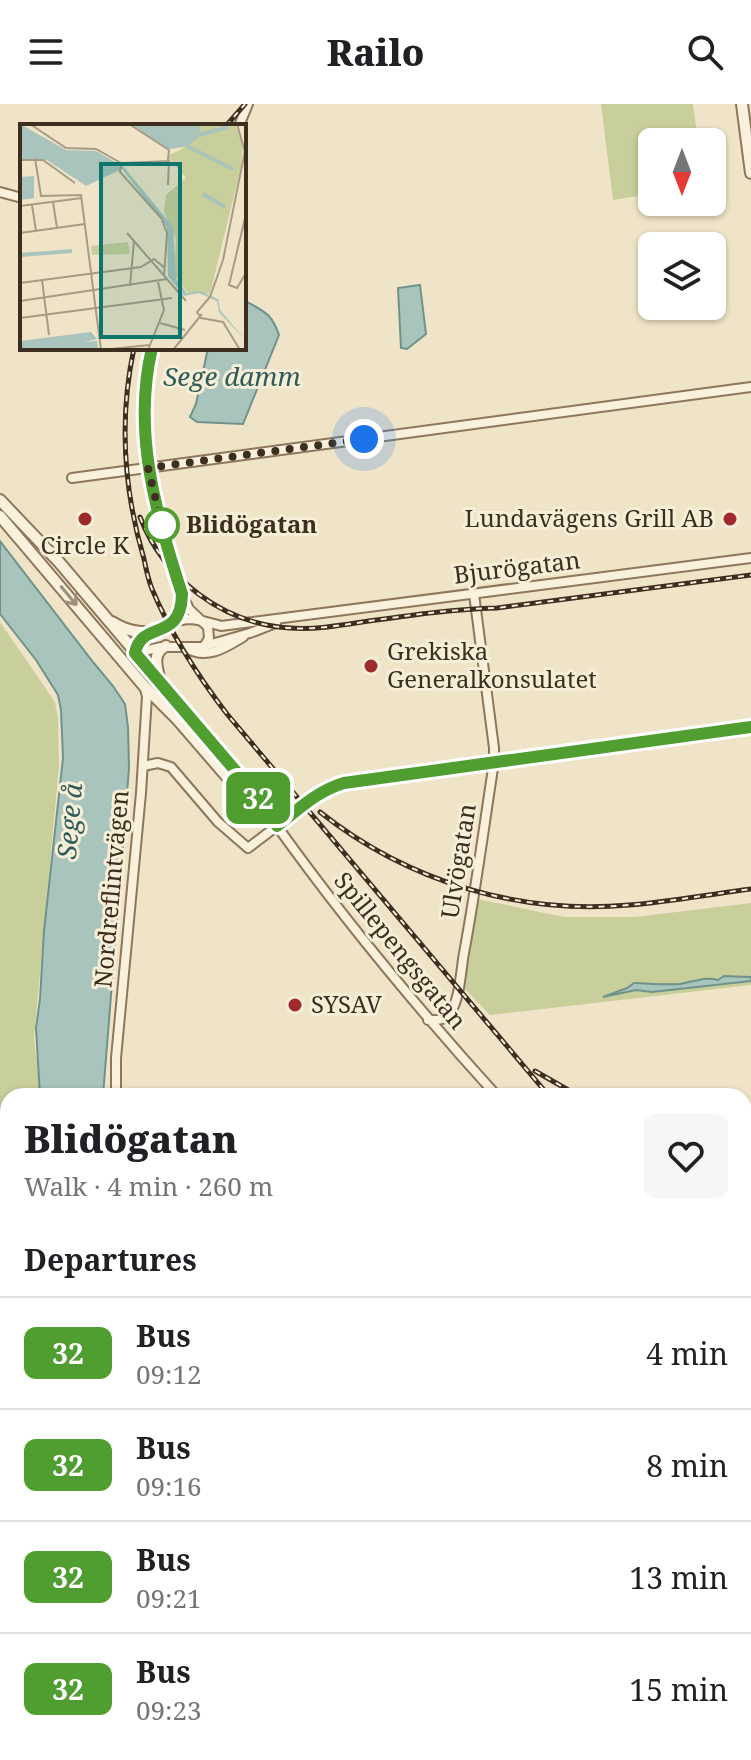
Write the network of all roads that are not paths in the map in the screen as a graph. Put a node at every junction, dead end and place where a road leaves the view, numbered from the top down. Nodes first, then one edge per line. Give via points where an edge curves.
1 (248, 104) edge
2 (742, 104) edge
3 (240, 124) edge
4 (751, 173) edge
5 (0, 192) edge
6 (20, 197) edge
7 (152, 350) edge
8 (751, 387) edge
9 (148, 468) junction
10 (72, 478) dead end
11 (0, 500) edge
12 (0, 516) edge
13 (751, 558) edge
14 (182, 594) junction
15 (474, 594) junction
16 (105, 617) junction
17 (288, 618) junction
18 (202, 621) junction
19 (174, 622) junction
20 (152, 632) junction
21 (250, 633) junction
22 (205, 645) junction
23 (166, 646) junction
24 (182, 646) junction
25 (135, 653) junction
26 (124, 662) junction
27 (161, 683) junction
28 (144, 686) junction
29 (751, 726) edge
30 (494, 762) junction
31 (143, 766) junction
32 (277, 826) junction
33 (428, 1020) junction
34 (116, 1088) edge
35 (490, 1088) edge

1 - 3 street
2 - 4 street
5 - 6 street
7 - 9 street via 143,406
8 - 9 street
9 - 10 street
9 - 14 street
11 - 16 street, Spillepengsgatan
12 -> 26 street, Spillepengsgatan
13 - 15 street, Bjurögatan
14 - 18 street
14 - 19 street
15 - 17 street, Bjurögatan
15 - 30 street, Ulvögatan
16 - 20 street via 124,629
16 - 25 street, Spillepengsgatan
17 - 18 street, Bjurögatan via 221,626
17 - 21 street, Bjurögatan
18 - 19 street, Bjurögatan
18 - 22 street via 209,632
19 - 20 street, Bjurögatan
20 - 25 street, Bjurögatan
21 - 22 street, Bjurögatan
21 - 24 street, Bjurögatan via 214,652 197,654
22 - 24 street, Bjurögatan
23 - 24 street, Bjurögatan
23 - 25 street, Bjurögatan
23 - 27 street via 156,662
25 - 26 street, Bjurögatan
25 - 27 street, Spillepengsgatan
26 - 28 street, Spillepengsgatan
27 - 32 street, Spillepengsgatan
28 - 31 street, Nordreflintvägen
28 - 32 street, Spillepengsgatan via 260,815
29 - 30 street
30 - 32 street via 332,786
30 - 33 street, Ulvögatan via 453,1009 447,1017
31 - 32 street via 171,767 248,848
31 - 34 street, Nordreflintvägen
32 - 33 street, Spillepengsgatan
33 - 35 street, Spillepengsgatan

